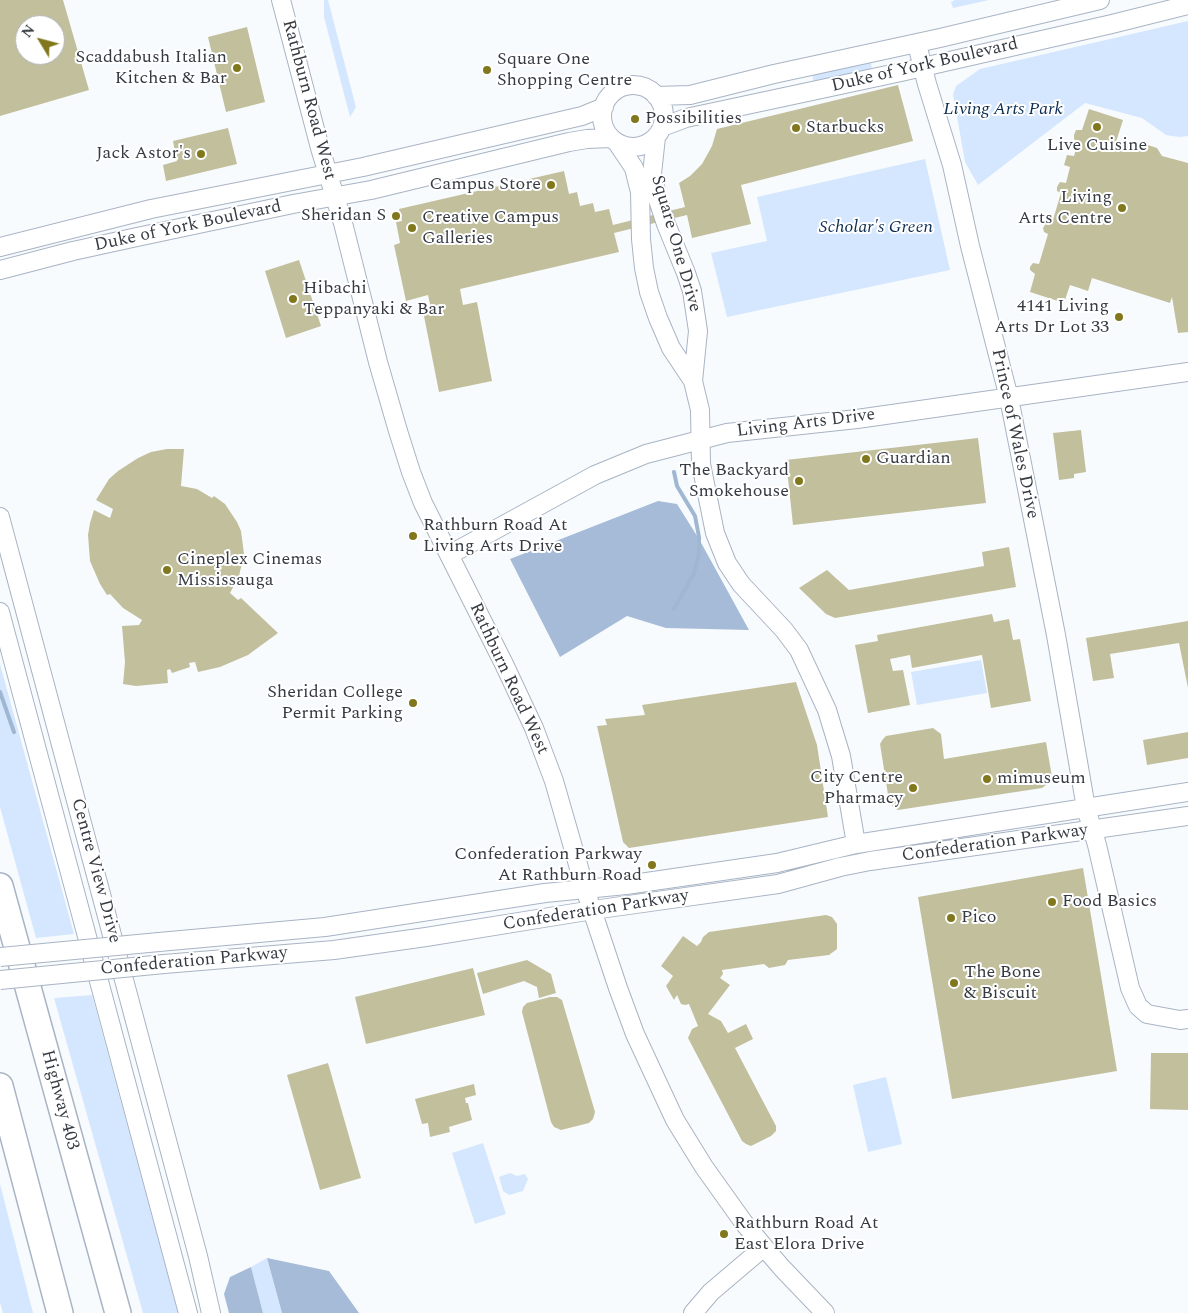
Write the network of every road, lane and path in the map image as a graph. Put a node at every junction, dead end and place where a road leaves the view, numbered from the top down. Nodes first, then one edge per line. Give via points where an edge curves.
1 (281, 0) edge
2 (1100, 0) edge
3 (1188, 5) edge
4 (917, 44) junction
5 (923, 67) junction
6 (656, 96) junction
7 (604, 107) junction
8 (659, 132) junction
9 (614, 141) junction
10 (328, 174) junction
11 (334, 197) junction
12 (0, 247) edge
13 (0, 270) edge
14 (1188, 372) edge
15 (693, 381) junction
16 (1008, 398) junction
17 (700, 440) junction
18 (0, 517) edge
19 (448, 556) junction
20 (0, 612) edge
21 (1188, 792) edge
22 (1086, 808) junction
23 (1188, 816) edge
24 (1092, 830) junction
25 (856, 844) junction
26 (0, 886) edge
27 (585, 889) junction
28 (593, 910) junction
29 (0, 957) edge
30 (0, 980) edge
31 (1188, 1019) edge
32 (0, 1086) edge
33 (764, 1246) junction
34 (60, 1313) edge
35 (118, 1313) edge
36 (188, 1313) edge
37 (211, 1313) edge
38 (693, 1313) edge
39 (825, 1313) edge

1 - 10 street, Rathburn Road West
2 - 4 street, Duke of York Boulevard
3 - 5 street, Duke of York Boulevard
4 - 5 street, Prince of Wales Drive
4 - 6 street, Duke of York Boulevard via 690,95
5 - 8 street, Duke of York Boulevard via 686,118
5 - 16 street, Prince of Wales Drive via 952,165
6 - 7 street via 645,88 626,86 610,96
6 - 8 street via 664,116
7 - 9 street via 604,129
7 - 10 street, Duke of York Boulevard via 582,116
8 - 9 street via 648,144 638,147
8 - 15 street, Square One Drive via 652,174 666,224 692,291 698,332
9 - 11 street, Duke of York Boulevard via 588,139 570,142
9 - 15 street, Square One Drive via 634,168 640,192 641,238 649,292 671,348
10 - 11 street, Rathburn Road West
10 - 12 street, Duke of York Boulevard via 151,209
11 - 13 street, Duke of York Boulevard via 72,251
11 - 19 street, Rathburn Road West via 398,431 423,503
14 - 16 street, Living Arts Drive
15 - 17 street, Square One Drive via 700,410
16 - 17 street, Living Arts Drive
16 - 22 street, Prince of Wales Drive via 1058,645
17 - 19 street, Living Arts Drive via 646,454 596,475
17 - 25 street, Square One Drive via 701,464 715,533 727,562 741,584 799,650 827,710 841,756
18 - 37 street, Centre View Drive
19 - 27 street, Rathburn Road West via 534,728 554,781
20 - 36 street, Centre View Drive
21 - 22 street, Confederation Parkway
22 - 24 street, Prince of Wales Drive
22 - 25 street, Confederation Parkway
23 - 24 street, Confederation Parkway
24 - 28 street, Confederation Parkway via 870,861 778,884
24 - 31 street, Prince of Wales Drive via 1130,988 1138,1006 1147,1014
25 - 27 street, Confederation Parkway via 777,863
26 - 35 highway, Highway 403
27 - 28 street, Rathburn Road West
27 - 29 street, Confederation Parkway, bridge via 325,927
28 - 30 street, Confederation Parkway, bridge via 334,950
28 - 33 street, Rathburn Road West via 635,1034 674,1120 708,1173
32 - 34 highway
33 - 38 street via 711,1292
33 - 39 street, Rathburn Road West

